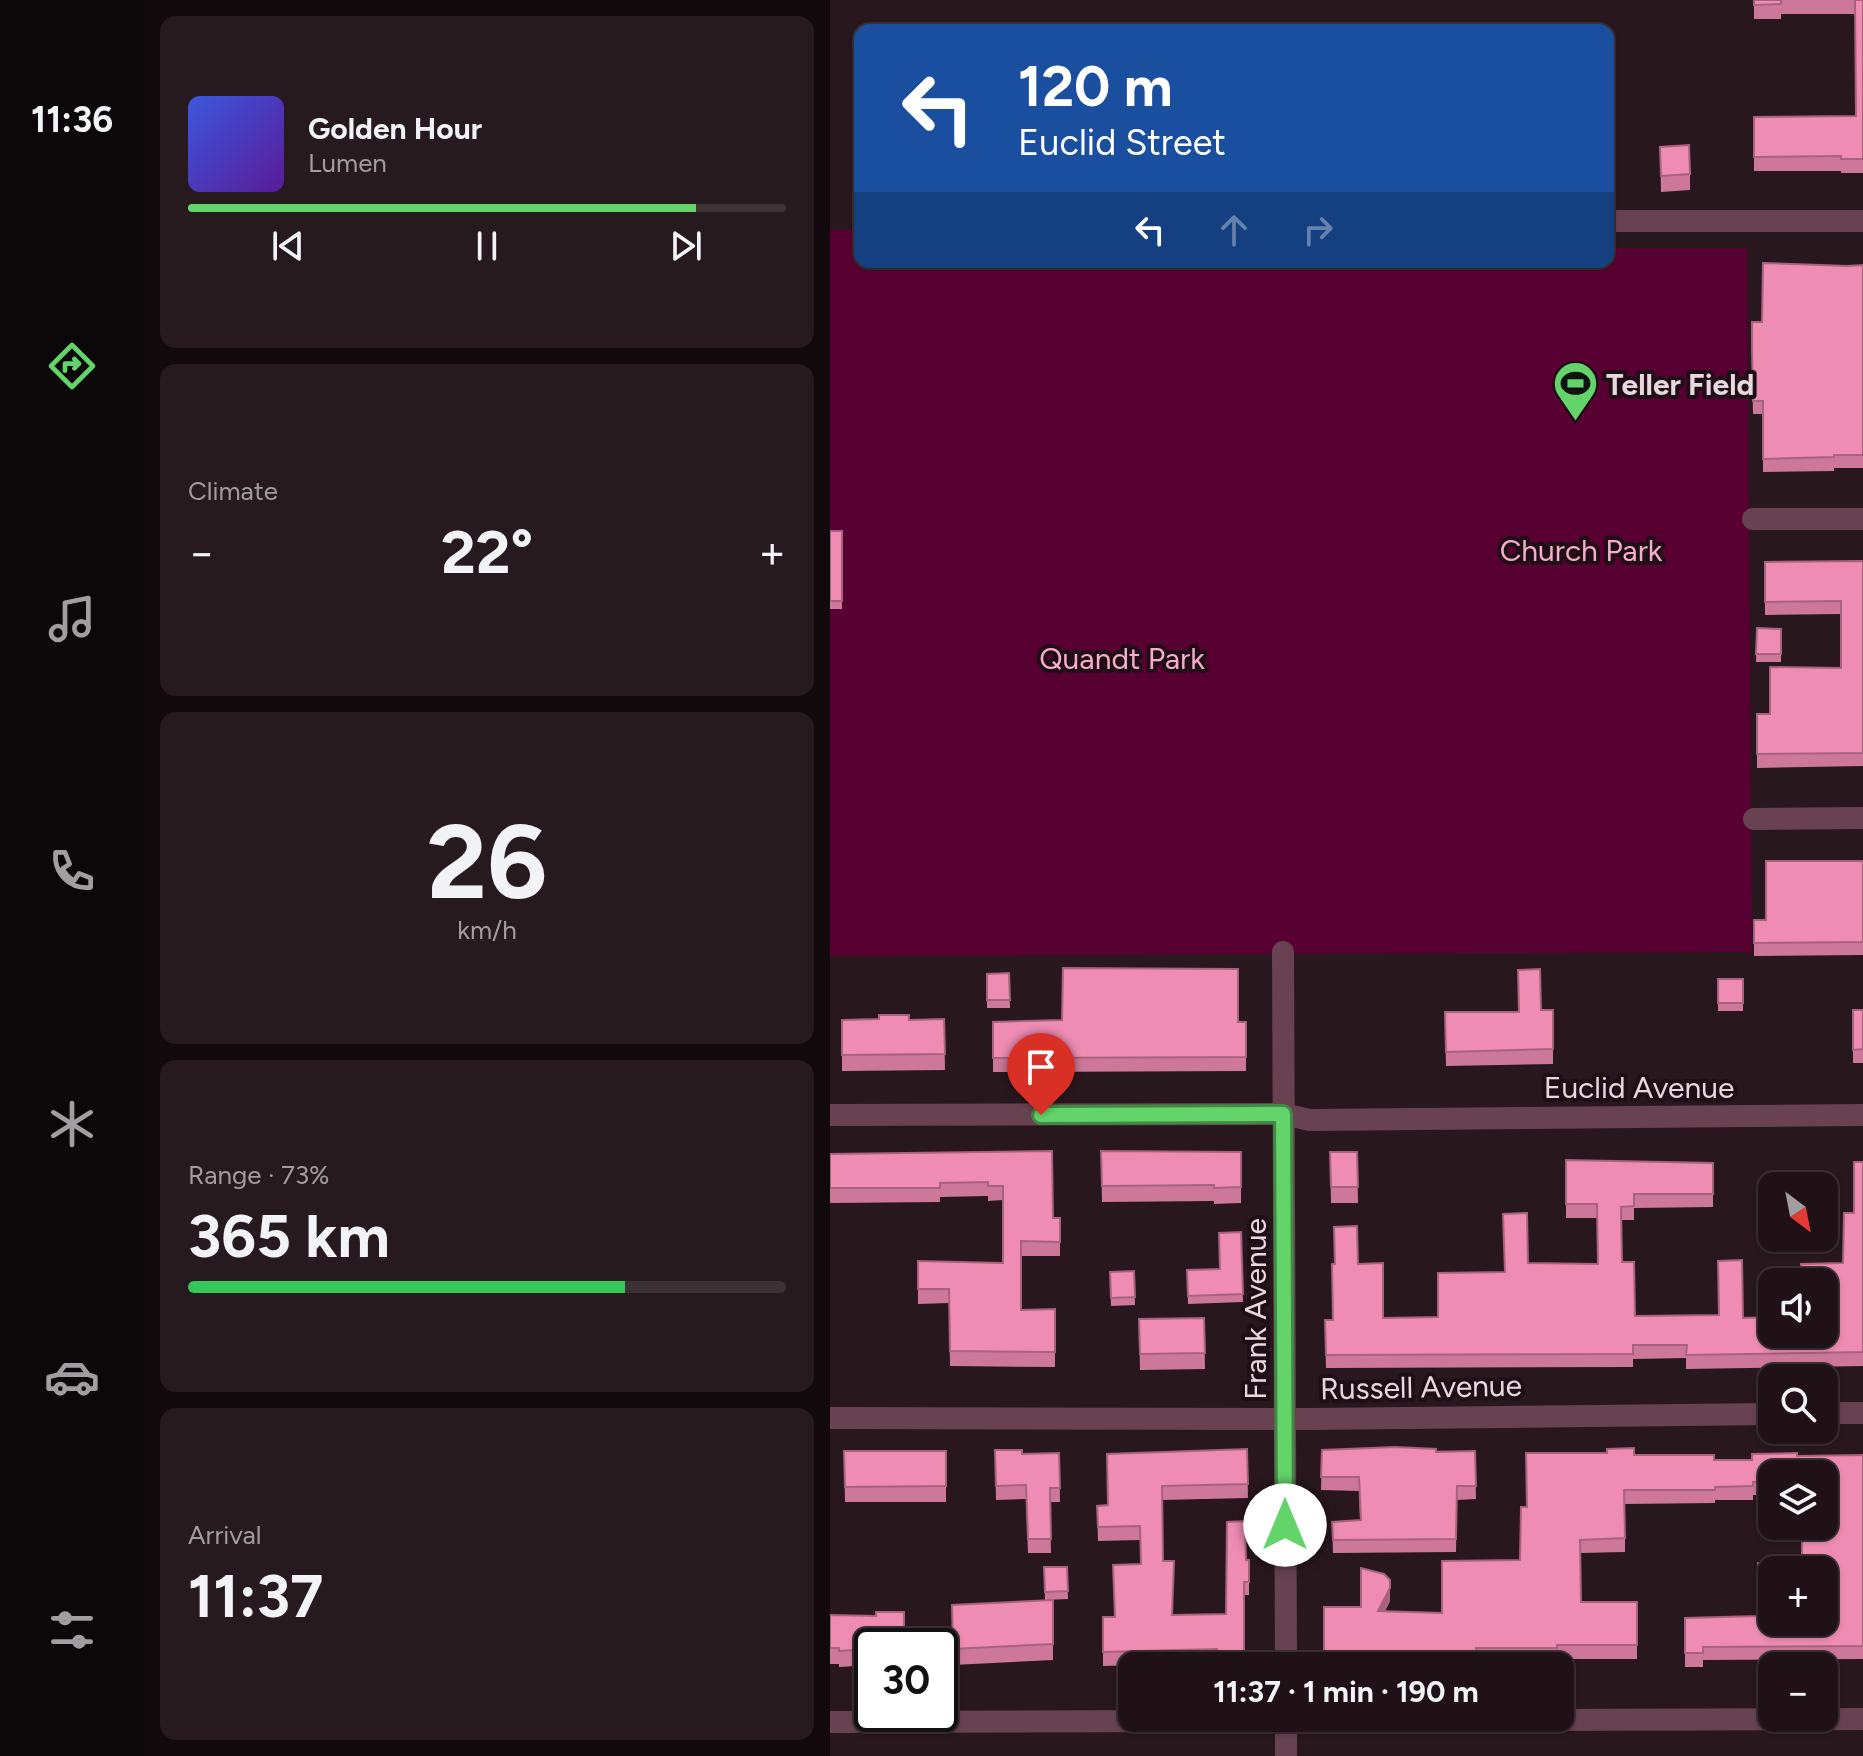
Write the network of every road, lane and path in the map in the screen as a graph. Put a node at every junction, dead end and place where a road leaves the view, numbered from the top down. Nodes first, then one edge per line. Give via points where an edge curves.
1 (1614, 221) edge
2 (1863, 221) edge
3 (1753, 519) dead end
4 (1863, 519) edge
5 (1863, 818) edge
6 (1754, 819) dead end
7 (1283, 952) dead end
8 (1283, 1114) junction
9 (830, 1115) edge
10 (1863, 1115) edge
11 (1838, 1413) edge
12 (1863, 1413) edge
13 (1758, 1414) edge
14 (830, 1418) edge
15 (1285, 1418) junction
16 (1286, 1652) edge
17 (1574, 1719) edge
18 (1863, 1719) edge
19 (1118, 1720) edge
20 (830, 1722) edge
21 (1286, 1732) edge
22 (1286, 1756) edge

1 - 2 street
3 - 4 street
5 - 6 street
7 - 8 street, Frank Avenue
8 - 9 street, Euclid Avenue
8 - 10 street, Euclid Avenue via 1310,1120
8 - 15 street, Frank Avenue
11 - 12 street
13 - 15 street, Russell Avenue
14 - 15 street, Russell Avenue
15 - 16 street, Frank Avenue
17 - 18 street
19 - 20 street
21 - 22 street

